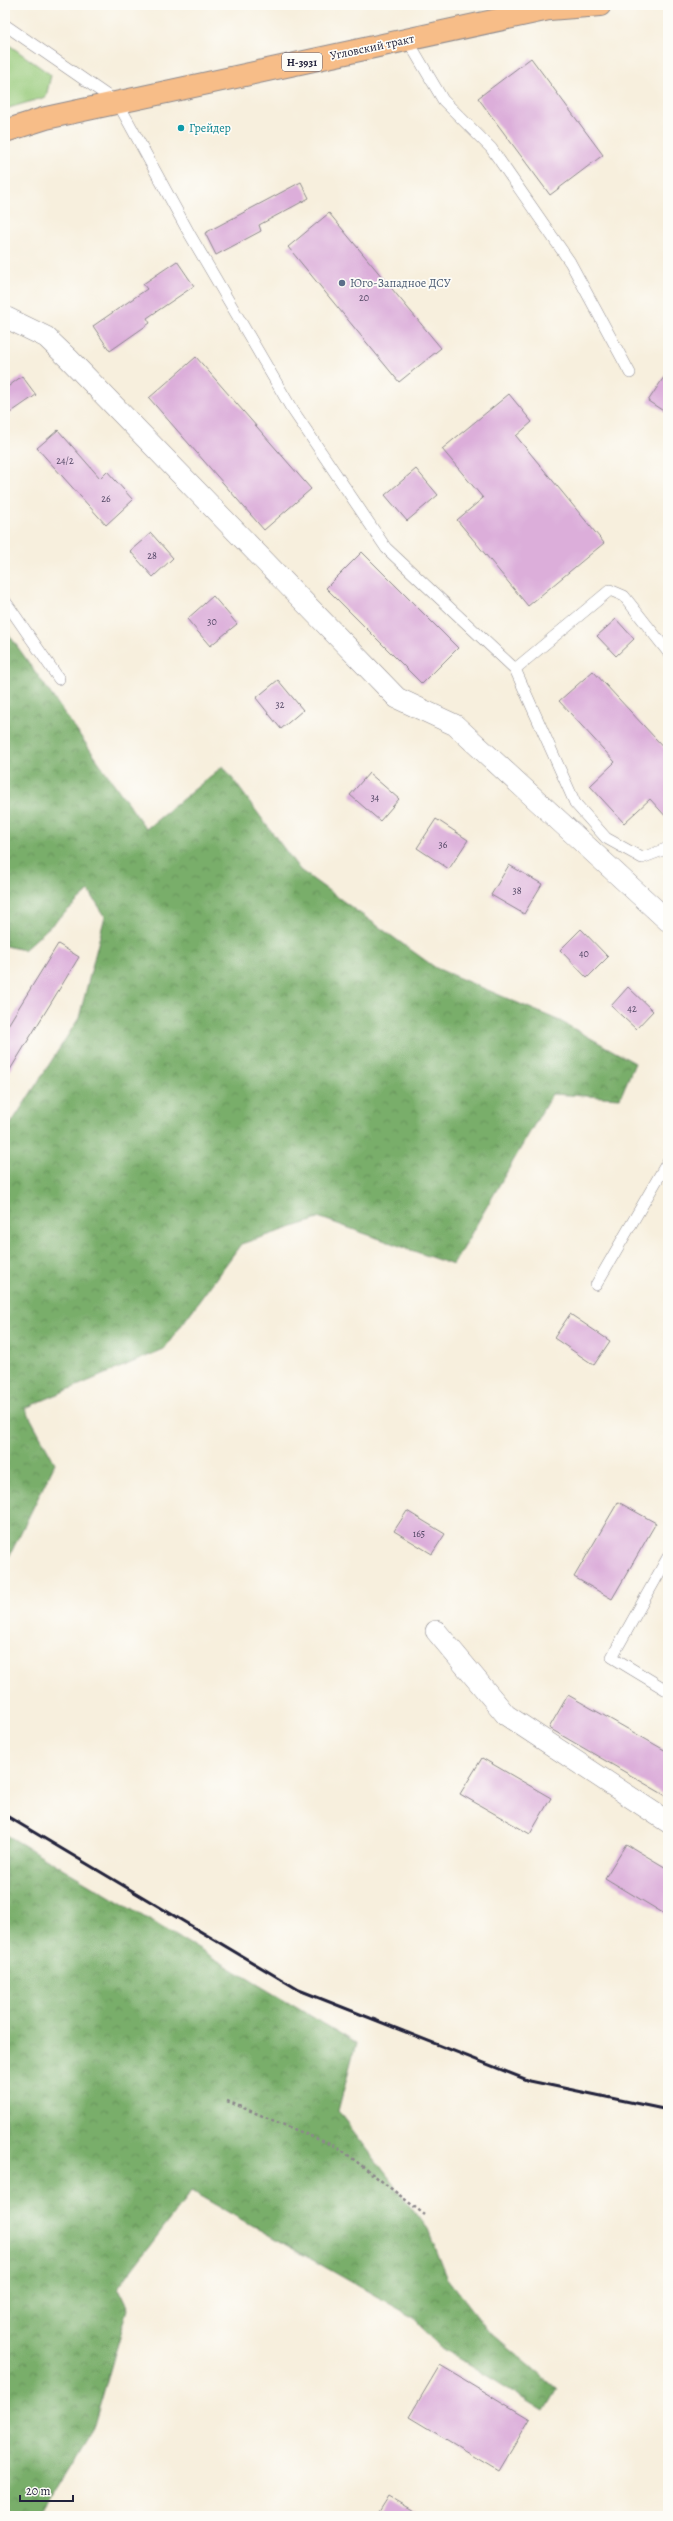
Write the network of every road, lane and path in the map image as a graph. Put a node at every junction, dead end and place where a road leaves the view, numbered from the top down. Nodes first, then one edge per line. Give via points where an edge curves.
1 (600, 5) edge
2 (5, 24) edge
3 (407, 39) junction
4 (118, 103) junction
5 (5, 131) edge
6 (5, 317) edge
7 (630, 373) dead end
8 (5, 601) edge
9 (668, 652) edge
10 (515, 669) junction
11 (59, 678) dead end
12 (668, 848) edge
13 (668, 921) edge
14 (668, 1161) edge
15 (596, 1285) dead end
16 (668, 1557) edge
17 (436, 1631) dead end
18 (668, 1691) edge
19 (668, 1822) edge
20 (227, 2101) dead end
21 (425, 2215) dead end

1 - 3 highway, Угловский тракт / Н-3931 via 549,9
2 - 4 lane
3 - 4 highway, Угловский тракт / Н-3931
3 - 7 lane via 444,100 491,148 570,262
4 - 5 highway, Угловский тракт / Н-3931 via 46,118
4 - 10 lane via 189,233 290,406 386,548
6 - 13 street via 46,337 69,359 397,698 455,725
8 - 11 lane
9 - 10 lane via 624,596 610,590
10 - 12 lane via 575,803 606,838 642,858
14 - 15 lane
16 - 18 lane via 612,1657
17 - 19 street via 506,1716
20 - 21 path via 338,2148

